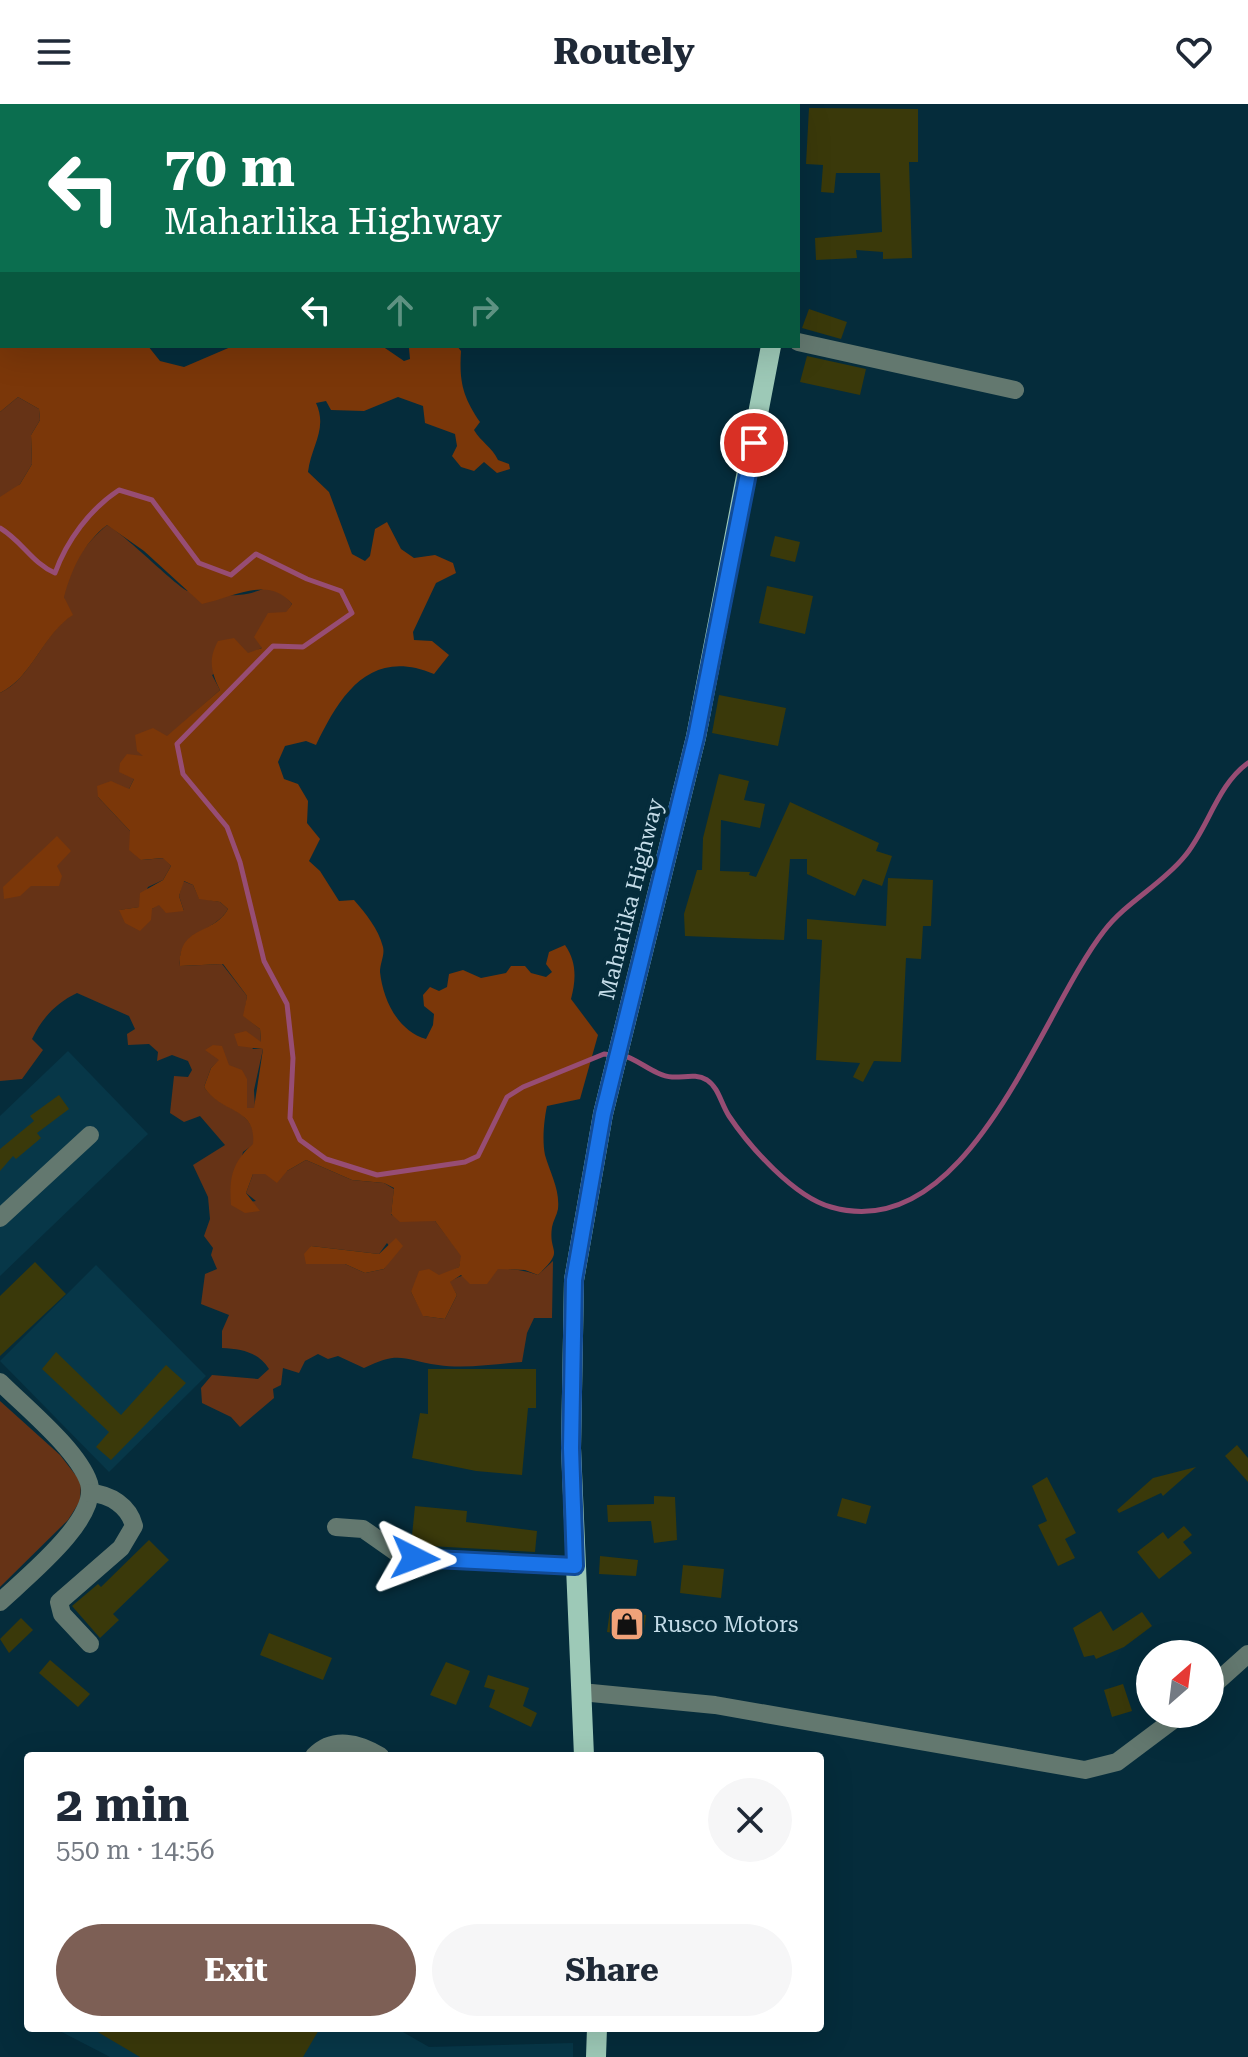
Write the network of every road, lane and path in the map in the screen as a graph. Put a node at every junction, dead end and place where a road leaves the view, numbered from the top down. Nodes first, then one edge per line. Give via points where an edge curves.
1 (800, 342) edge
2 (771, 348) edge
3 (1015, 390) dead end
4 (90, 1135) dead end
5 (0, 1218) edge
6 (0, 1382) edge
7 (90, 1493) junction
8 (336, 1527) dead end
9 (575, 1566) junction
10 (0, 1602) edge
11 (90, 1644) dead end
12 (1248, 1654) edge
13 (1224, 1675) edge
14 (581, 1692) junction
15 (1162, 1728) edge
16 (320, 1752) edge
17 (371, 1752) edge
18 (584, 1752) edge
19 (597, 2032) edge
20 (596, 2057) edge

1 - 3 street
2 - 9 main road, Maharlika Highway via 696,737 603,1114 574,1280
4 - 5 street
6 - 7 street via 71,1455
7 - 10 street via 65,1540
7 - 11 street via 110,1497 132,1517 134,1526 121,1548 59,1602 62,1614
8 - 9 street via 363,1529 400,1555 415,1558
9 - 14 main road, Maharlika Highway
12 - 13 street
14 - 15 street via 715,1705 1090,1770 1117,1762
14 - 18 main road, Maharlika Highway
16 - 17 street via 334,1743
19 - 20 main road

